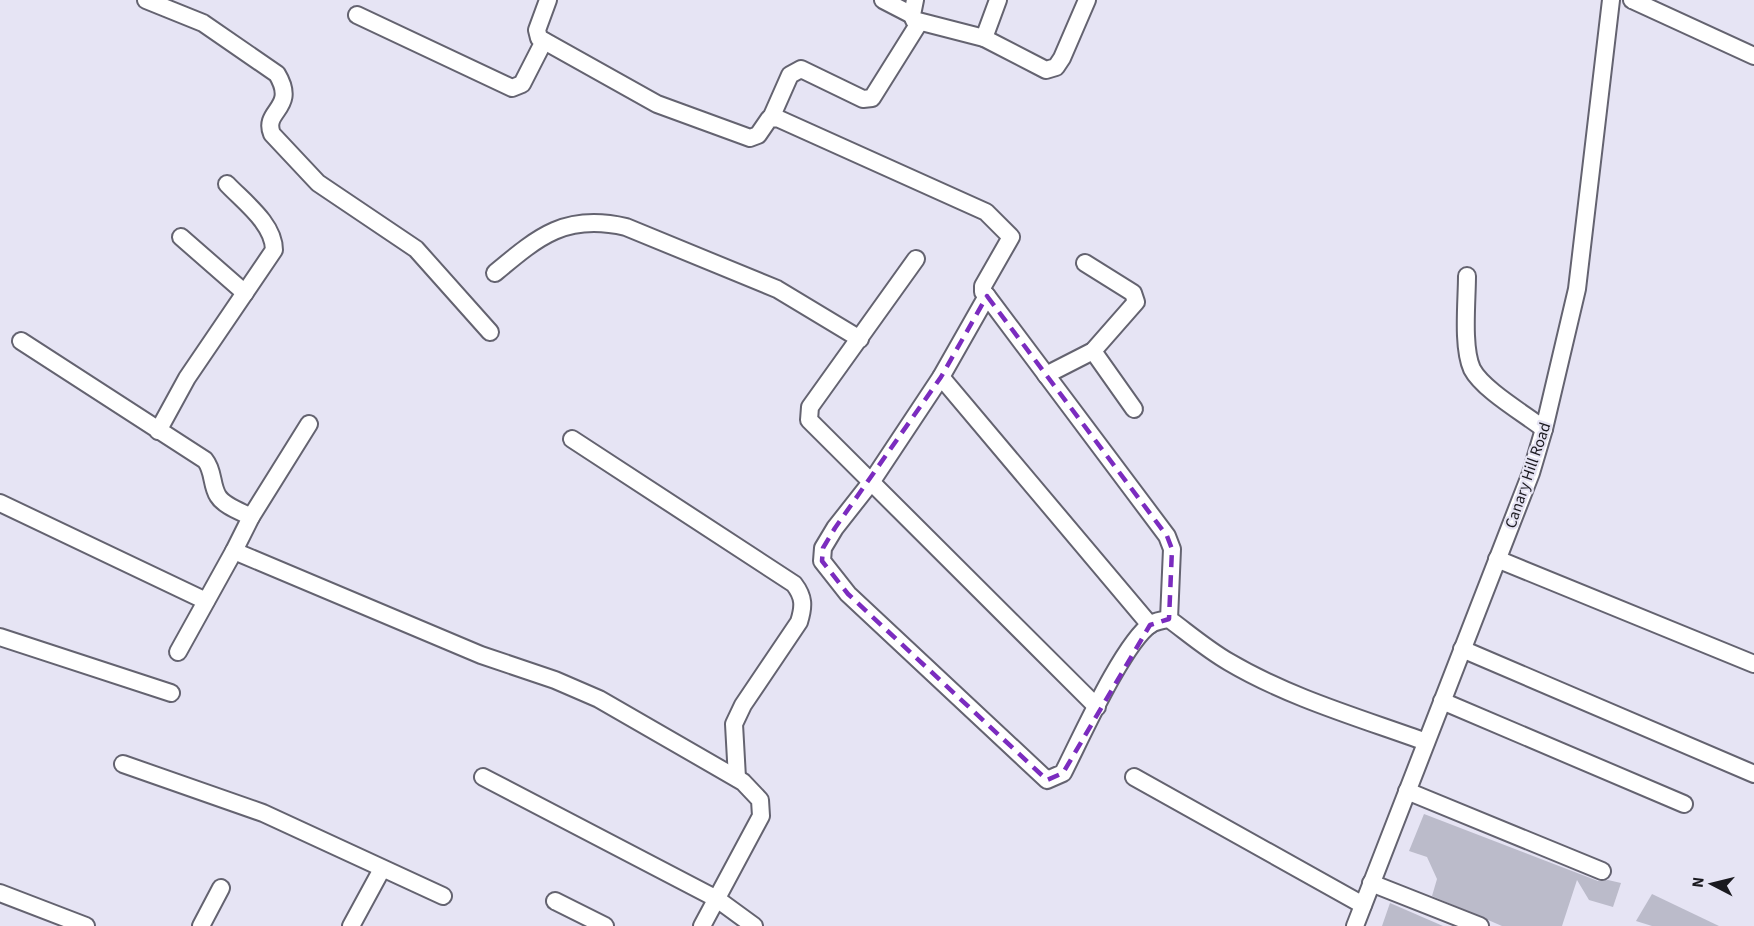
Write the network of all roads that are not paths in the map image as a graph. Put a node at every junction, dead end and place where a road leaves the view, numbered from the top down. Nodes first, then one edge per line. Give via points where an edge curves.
1 (146, 0) edge
2 (548, 0) edge
3 (883, 0) edge
4 (998, 0) edge
5 (1087, 0) edge
6 (1611, 0) edge
7 (1632, 0) edge
8 (915, 12) edge
9 (357, 15) dead end
10 (984, 38) junction
11 (544, 40) junction
12 (1754, 56) edge
13 (771, 118) junction
14 (227, 184) dead end
15 (181, 237) dead end
16 (916, 259) dead end
17 (1085, 263) dead end
18 (495, 273) dead end
19 (1467, 276) dead end
20 (245, 293) junction
21 (987, 296) junction
22 (490, 332) dead end
23 (860, 339) junction
24 (21, 341) dead end
25 (1094, 351) junction
26 (1046, 375) junction
27 (941, 376) junction
28 (1134, 409) dead end
29 (309, 424) dead end
30 (1544, 429) junction
31 (158, 432) junction
32 (572, 439) dead end
33 (872, 481) junction
34 (0, 503) edge
35 (251, 517) junction
36 (234, 551) junction
37 (1497, 559) junction
38 (206, 601) junction
39 (1168, 619) junction
40 (1150, 625) junction
41 (0, 637) edge
42 (1462, 649) junction
43 (178, 652) dead end
44 (1754, 664) edge
45 (171, 693) dead end
46 (1442, 701) junction
47 (1097, 707) junction
48 (1426, 742) junction
49 (123, 764) dead end
50 (1754, 774) edge
51 (483, 777) dead end
52 (1134, 777) dead end
53 (737, 778) junction
54 (1407, 791) junction
55 (1684, 804) dead end
56 (382, 869) junction
57 (1602, 871) dead end
58 (1371, 883) junction
59 (221, 888) dead end
60 (0, 893) edge
61 (443, 896) dead end
62 (717, 899) junction
63 (555, 901) dead end
64 (1363, 905) junction
65 (86, 926) edge
66 (201, 926) edge
67 (351, 926) edge
68 (605, 926) edge
69 (702, 926) edge
70 (754, 926) edge
71 (1355, 926) edge
72 (1480, 926) edge

1 - 22 street via 203,23 277,74 285,98 271,119 272,134 326,189 416,249
2 - 11 street via 537,30 537,36
3 - 8 street
4 - 10 street
5 - 10 street via 1062,58 1050,70
6 - 30 street, Canary Hill Road via 1577,289
7 - 12 street
8 - 10 street
8 - 13 street via 872,98 863,99 801,69 790,75
9 - 11 street via 512,88 522,84
11 - 13 street via 657,104 747,138 758,135
13 - 21 street via 974,206 998,221 1011,240 983,286
14 - 20 street via 274,237 270,259
15 - 20 street
16 - 23 street
17 - 25 street via 1136,298 1134,306
18 - 23 street via 554,229 603,222 626,227 777,289
19 - 30 street via 1468,352 1472,369
20 - 31 street via 187,378
21 - 26 street
21 - 27 street
23 - 33 street via 810,407 808,416
24 - 31 street
25 - 26 street
25 - 28 street
26 - 39 street via 1167,536 1172,549
27 - 33 street
27 - 40 street
29 - 35 street
30 - 37 street, Canary Hill Road
31 - 35 street via 205,460 216,494
32 - 53 street via 794,584 802,594 799,622 734,724
33 - 47 street
33 - 47 street via 844,513 821,553 824,565 848,594 1047,780 1063,773
34 - 38 street
35 - 36 street
36 - 38 street
36 - 53 street via 470,650 599,699
37 - 42 street, Canary Hill Road
37 - 44 street
38 - 43 street
39 - 40 street
39 - 48 street via 1258,678
40 - 47 street via 1120,665
41 - 45 street
42 - 46 street, Canary Hill Road
42 - 50 street
46 - 48 street, Canary Hill Road
46 - 55 street
48 - 54 street, Canary Hill Road
49 - 56 street via 263,813
51 - 62 street
52 - 64 street
53 - 62 street via 760,800 761,816
54 - 57 street
54 - 58 street, Canary Hill Road
56 - 61 street
56 - 67 street
58 - 64 street, Canary Hill Road
58 - 72 street
59 - 66 street
60 - 65 street
62 - 69 street
62 - 70 street
63 - 68 street
64 - 71 street, Canary Hill Road

